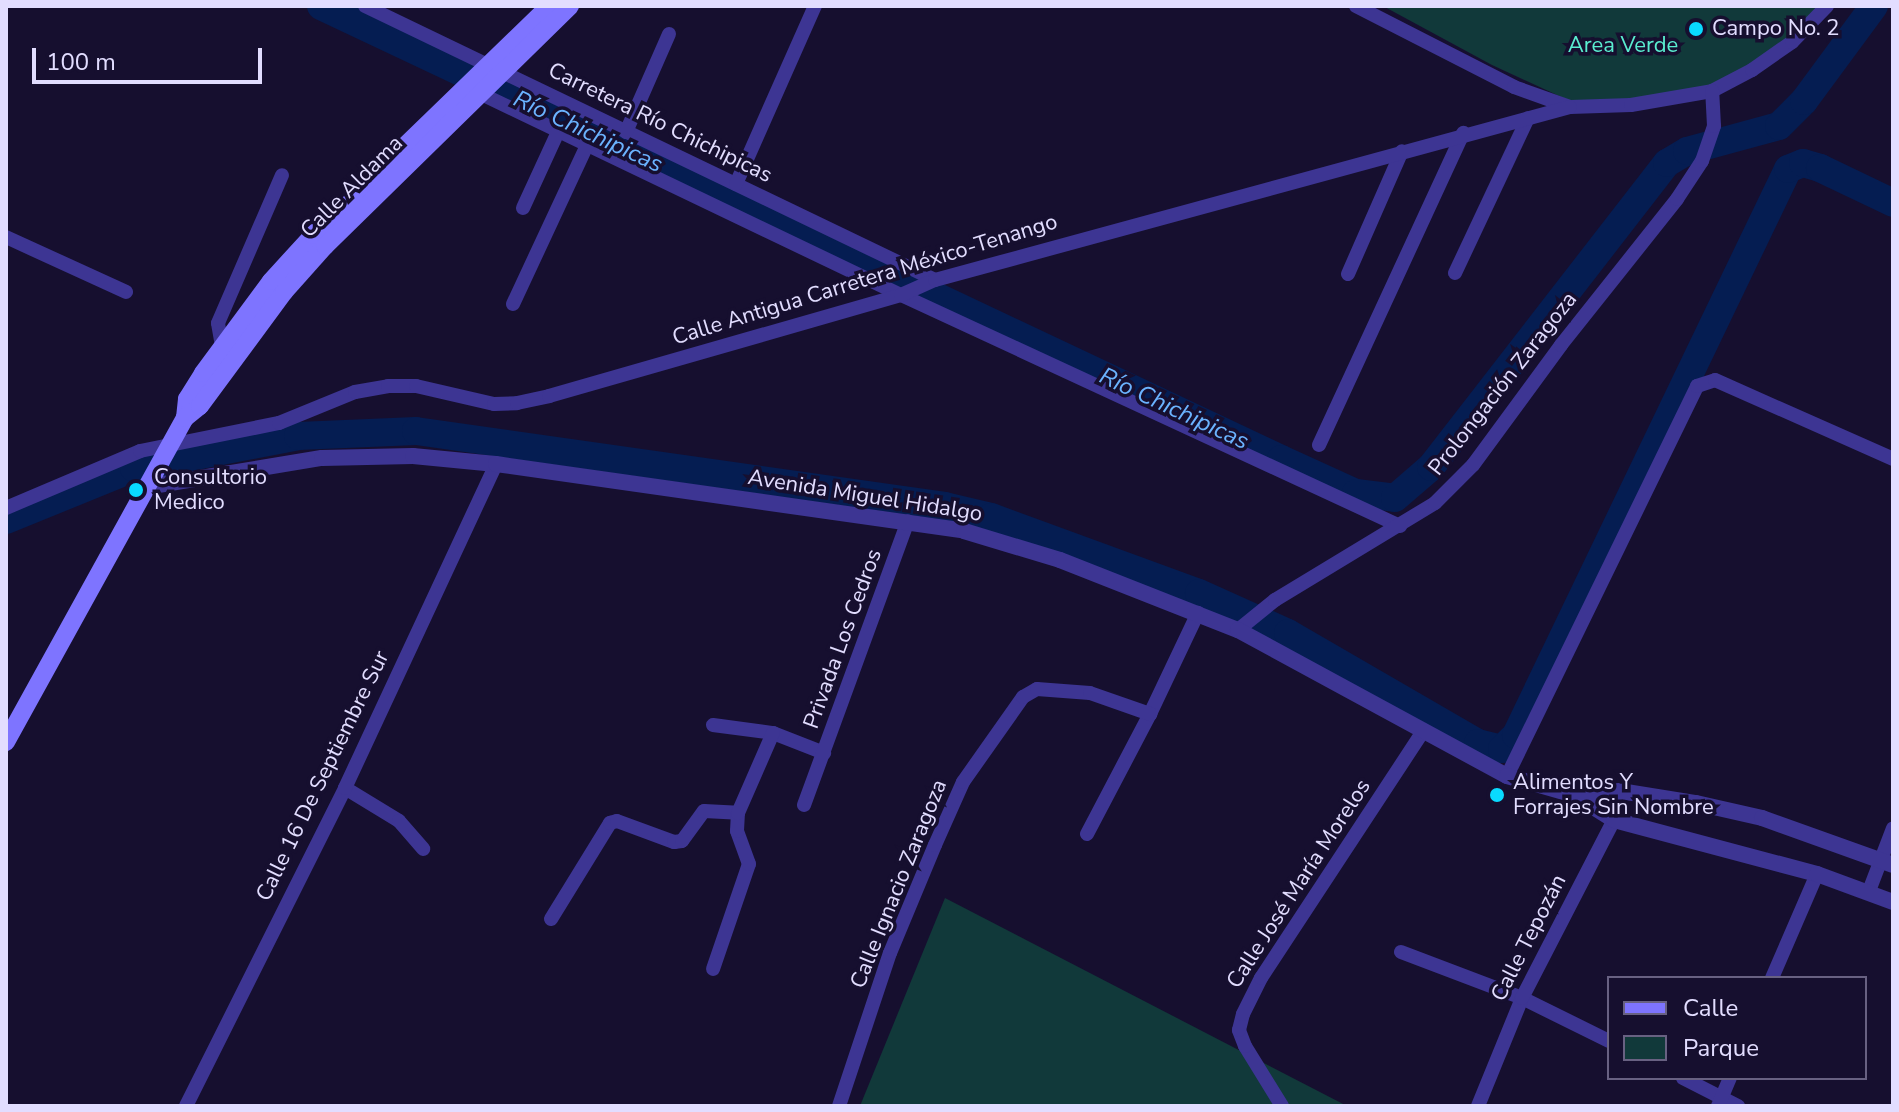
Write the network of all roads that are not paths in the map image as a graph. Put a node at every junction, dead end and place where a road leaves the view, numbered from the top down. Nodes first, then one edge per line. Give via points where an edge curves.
1 (365, 6) edge
2 (549, 6) edge
3 (570, 6) edge
4 (815, 6) edge
5 (1356, 6) edge
6 (1827, 6) edge
7 (669, 34) dead end
8 (497, 68) junction
9 (474, 90) junction
10 (1712, 91) junction
11 (1570, 107) junction
12 (1528, 118) junction
13 (558, 132) junction
14 (626, 132) junction
15 (1463, 133) junction
16 (587, 145) junction
17 (1402, 151) junction
18 (282, 175) dead end
19 (736, 184) junction
20 (523, 208) dead end
21 (6, 237) edge
22 (1455, 273) dead end
23 (1348, 274) dead end
24 (930, 282) junction
25 (126, 292) dead end
26 (902, 294) junction
27 (513, 304) dead end
28 (222, 346) junction
29 (185, 418) junction
30 (1319, 445) dead end
31 (1893, 459) edge
32 (496, 464) junction
33 (159, 465) junction
34 (6, 508) edge
35 (908, 521) junction
36 (1400, 526) junction
37 (1198, 613) junction
38 (1241, 627) junction
39 (1150, 714) junction
40 (713, 725) dead end
41 (1423, 731) junction
42 (773, 733) junction
43 (6, 742) edge
44 (824, 753) junction
45 (1507, 776) junction
46 (345, 788) junction
47 (1620, 791) junction
48 (1574, 795) junction
49 (804, 805) dead end
50 (738, 813) junction
51 (1614, 820) junction
52 (1893, 828) edge
53 (1087, 834) dead end
54 (423, 849) dead end
55 (1887, 863) edge
56 (1817, 874) junction
57 (1869, 891) junction
58 (1893, 902) edge
59 (551, 919) dead end
60 (1401, 952) dead end
61 (713, 969) dead end
62 (1773, 976) edge
63 (1522, 998) junction
64 (1607, 1040) edge
65 (1686, 1080) edge
66 (1729, 1080) edge
67 (1720, 1102) edge
68 (186, 1106) edge
69 (839, 1106) edge
70 (1282, 1106) edge
71 (1478, 1106) edge
72 (1738, 1106) edge

1 - 8 street, Carretera Río Chichipicas
2 - 8 main road, Calle Aldama
3 - 8 main road, Calle Aldama
4 - 19 street
5 - 11 street via 1514,87
6 - 10 street via 1792,42
7 - 14 street
8 - 9 main road, Calle Aldama
8 - 14 street, Carretera Río Chichipicas
9 - 13 street
9 - 28 main road, Calle Aldama via 313,235
9 - 29 main road, Calle Aldama via 284,292 200,406
10 - 11 street via 1631,105
10 - 36 street, Prolongación Zaragoza via 1711,141 1677,199 1473,465 1435,503
11 - 12 street, Calle Antigua Carretera México-Tenango
12 - 15 street, Calle Antigua Carretera México-Tenango
12 - 22 street
13 - 16 street
13 - 20 street
14 - 19 street, Carretera Río Chichipicas
15 - 17 street, Calle Antigua Carretera México-Tenango
15 - 30 street
16 - 26 street
16 - 27 street
17 - 23 street
17 - 24 street, Calle Antigua Carretera México-Tenango
18 - 28 street via 218,323
19 - 24 street, Carretera Río Chichipicas
21 - 25 street
24 - 26 street, Calle Antigua Carretera México-Tenango
26 - 33 street, Calle Antigua Carretera México-Tenango via 517,403 494,404 416,386 355,392
26 - 36 street
28 - 29 main road, Calle Aldama via 187,399
29 - 33 main road, Calle Aldama
31 - 45 street via 1715,380 1697,386
32 - 33 street, Avenida Miguel Hidalgo via 413,456
32 - 35 street, Avenida Miguel Hidalgo
32 - 46 street, Calle 16 De Septiembre Sur
33 - 34 street, Calle Antigua Carretera México-Tenango via 140,451
33 - 43 main road, Calle Aldama
35 - 37 street, Avenida Miguel Hidalgo via 964,531 1060,560
35 - 44 street, Privada Los Cedros
36 - 38 street, Prolongación Zaragoza
37 - 38 street, Avenida Miguel Hidalgo
37 - 39 street
38 - 41 street, Avenida Miguel Hidalgo
39 - 53 street
39 - 69 street, Calle Ignacio Zaragoza via 1090,693 1045,688 1023,697 963,782 940,833 890,953
40 - 42 street, Privada Los Cedros
41 - 45 street, Avenida Miguel Hidalgo
41 - 70 street, Calle José María Morelos via 1261,978 1243,1014 1239,1030 1245,1046
42 - 44 street, Privada Los Cedros
42 - 50 street
44 - 49 street
45 - 48 street, Avenida Miguel Hidalgo
46 - 54 street via 399,821
46 - 68 street, Calle 16 De Septiembre Sur
47 - 48 street, Avenida Miguel Hidalgo
47 - 51 street, Calle Tepozán
47 - 55 street, Avenida Miguel Hidalgo via 1762,818
48 - 51 street, Avenida Miguel Hidalgo
50 - 59 street via 710,808 682,841 674,842 610,823
50 - 61 street via 737,831 749,864
51 - 56 street, Avenida Miguel Hidalgo
51 - 63 street, Calle Tepozán
52 - 55 street
55 - 57 street
56 - 57 street, Avenida Miguel Hidalgo
56 - 62 street
57 - 58 street, Avenida Miguel Hidalgo
60 - 63 street
63 - 64 street
63 - 71 street, Calle Tepozán
65 - 67 street
66 - 67 street
67 - 72 street

